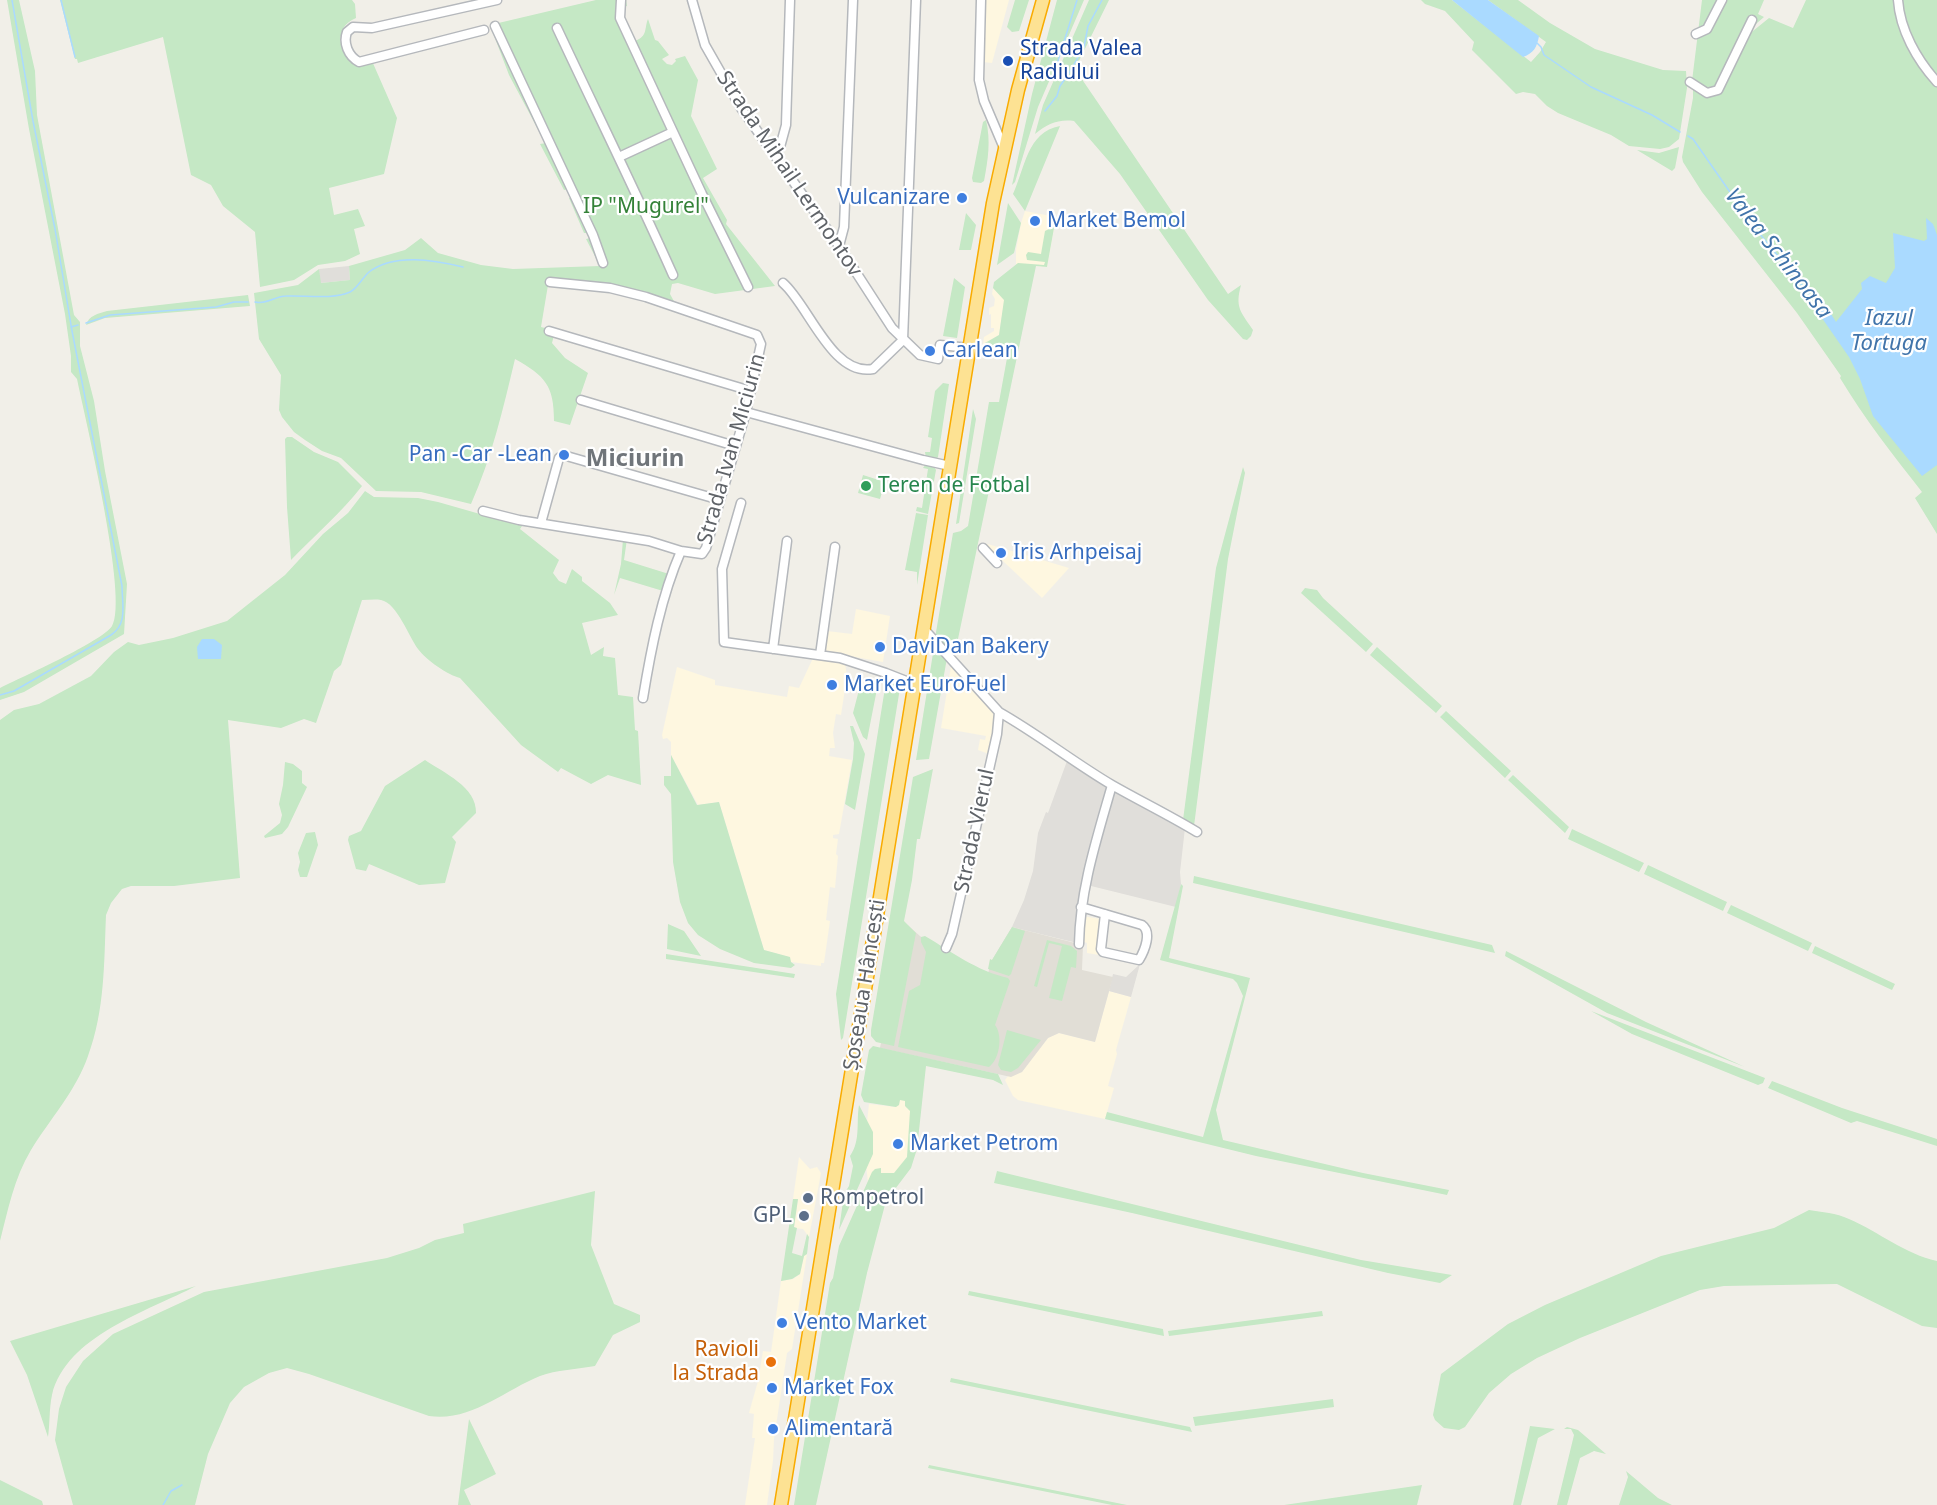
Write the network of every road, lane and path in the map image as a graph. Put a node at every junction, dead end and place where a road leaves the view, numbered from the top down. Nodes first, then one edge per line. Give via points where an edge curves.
1 (497, 0) edge
2 (621, 0) edge
3 (692, 0) edge
4 (790, 0) edge
5 (853, 0) edge
6 (916, 0) edge
7 (981, 0) edge
8 (1043, 0) edge
9 (1722, 0) edge
10 (1898, 0) edge
11 (1752, 20) dead end
12 (495, 26) dead end
13 (557, 28) dead end
14 (484, 30) dead end
15 (1696, 34) dead end
16 (1690, 82) dead end
17 (1937, 82) edge
18 (673, 132) junction
19 (1004, 148) junction
20 (775, 155) junction
21 (619, 157) junction
22 (839, 246) junction
23 (603, 263) dead end
24 (673, 275) dead end
25 (550, 282) dead end
26 (783, 283) dead end
27 (748, 287) dead end
28 (549, 331) dead end
29 (903, 340) junction
30 (969, 348) junction
31 (751, 391) junction
32 (580, 399) dead end
33 (746, 412) junction
34 (735, 446) junction
35 (950, 466) junction
36 (720, 500) junction
37 (741, 503) dead end
38 (483, 511) dead end
39 (541, 523) junction
40 (788, 542) dead end
41 (834, 547) dead end
42 (982, 548) dead end
43 (681, 551) junction
44 (997, 563) dead end
45 (923, 628) junction
46 (773, 649) junction
47 (820, 655) junction
48 (914, 684) junction
49 (643, 699) dead end
50 (999, 712) junction
51 (1112, 785) junction
52 (1197, 832) dead end
53 (1081, 907) junction
54 (1106, 914) junction
55 (1079, 944) dead end
56 (946, 948) dead end
57 (781, 1505) edge

1 - 14 street via 372,28 353,27 345,36 347,49 359,62
2 - 18 street via 620,18
3 - 20 street, Strada Mihail Lermontov via 711,57
4 - 20 street via 786,125
5 - 22 street via 844,226
6 - 29 street
7 - 19 street via 979,80
8 - 19 highway, Șoseaua Hâncești
9 - 15 street via 1707,29
10 - 17 street via 1910,42
11 - 16 street via 1720,88 1707,93
12 - 23 street
13 - 21 street
18 - 21 street
18 - 27 street
19 - 30 highway, Șoseaua Hâncești
20 - 22 street, Strada Mihail Lermontov
21 - 24 street
22 - 29 street, Strada Mihail Lermontov
25 - 31 street, Strada Ivan Miciurin via 604,286 753,333 761,344
26 - 29 street via 794,293 825,343 847,362 873,369
28 - 31 street
29 - 30 street, Strada Mihail Lermontov via 920,355 938,358 940,345
30 - 35 highway, Șoseaua Hâncești
31 - 33 street, Strada Ivan Miciurin
32 - 34 street
33 - 34 street, Strada Ivan Miciurin
33 - 35 street
34 - 36 street, Strada Ivan Miciurin
35 - 45 highway, Șoseaua Hâncești
36 - 39 street via 566,455 561,456
36 - 43 street, Strada Ivan Miciurin via 702,555
37 - 46 street via 722,569 724,642
38 - 39 street
39 - 43 street via 650,541
40 - 46 street
41 - 47 street
42 - 44 street
43 - 49 street, Strada Ivan Miciurin via 651,645
45 - 48 highway, Șoseaua Hâncești
45 - 50 street
46 - 47 street
47 - 48 street via 853,662
48 - 57 highway, Șoseaua Hâncești
50 - 51 street
50 - 56 street, Strada Vierul
51 - 52 street
51 - 53 street
53 - 54 street
53 - 55 street
54 - 54 street via 1145,927 1148,934 1139,960 1103,952

